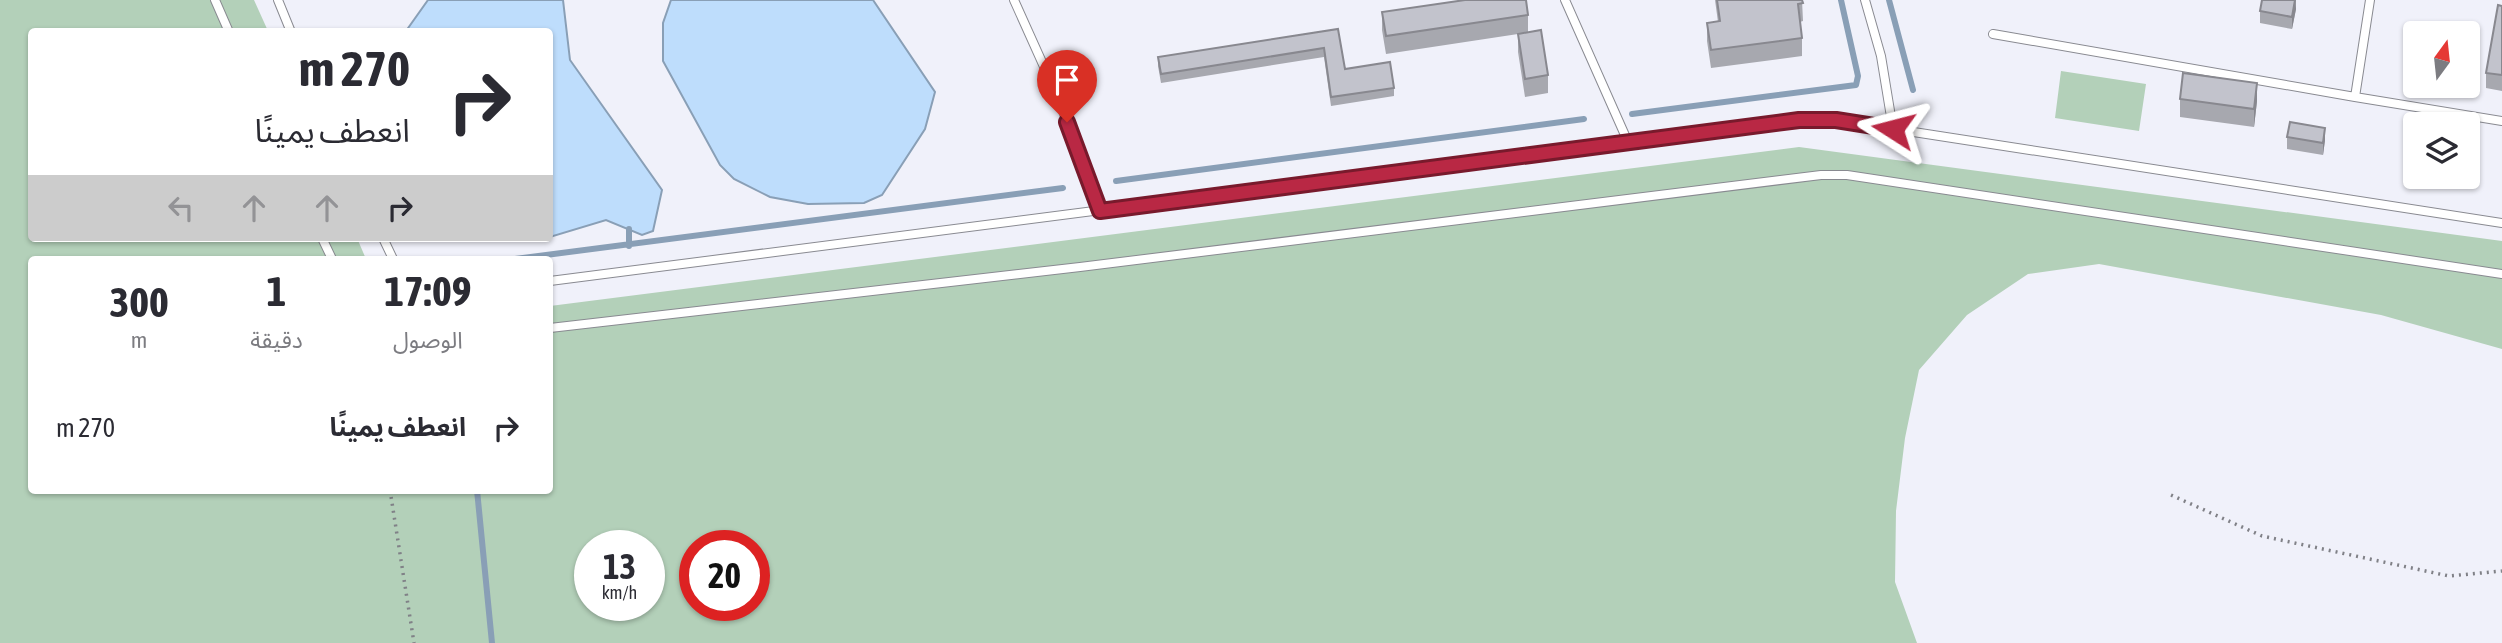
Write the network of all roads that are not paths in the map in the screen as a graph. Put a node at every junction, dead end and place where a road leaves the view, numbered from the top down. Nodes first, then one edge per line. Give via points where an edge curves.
1 (215, 0) edge
2 (278, 0) edge
3 (1014, 0) edge
4 (1565, 0) edge
5 (1865, 0) edge
6 (2370, 0) edge
7 (227, 28) edge
8 (289, 28) edge
9 (1993, 34) dead end
10 (2355, 97) junction
11 (2502, 121) edge
12 (1893, 129) junction
13 (1628, 142) junction
14 (1100, 211) junction
15 (2502, 223) edge
16 (2502, 274) edge
17 (553, 281) edge
18 (553, 328) edge

1 - 7 lane
2 - 8 lane
3 - 14 lane via 1059,100
4 - 13 lane
5 - 12 lane via 1881,55
6 - 10 lane
9 - 10 lane
10 - 11 lane
12 - 13 lane via 1836,120 1799,120
12 - 15 lane
13 - 14 lane
14 - 17 lane
16 - 18 lane via 1821,174

